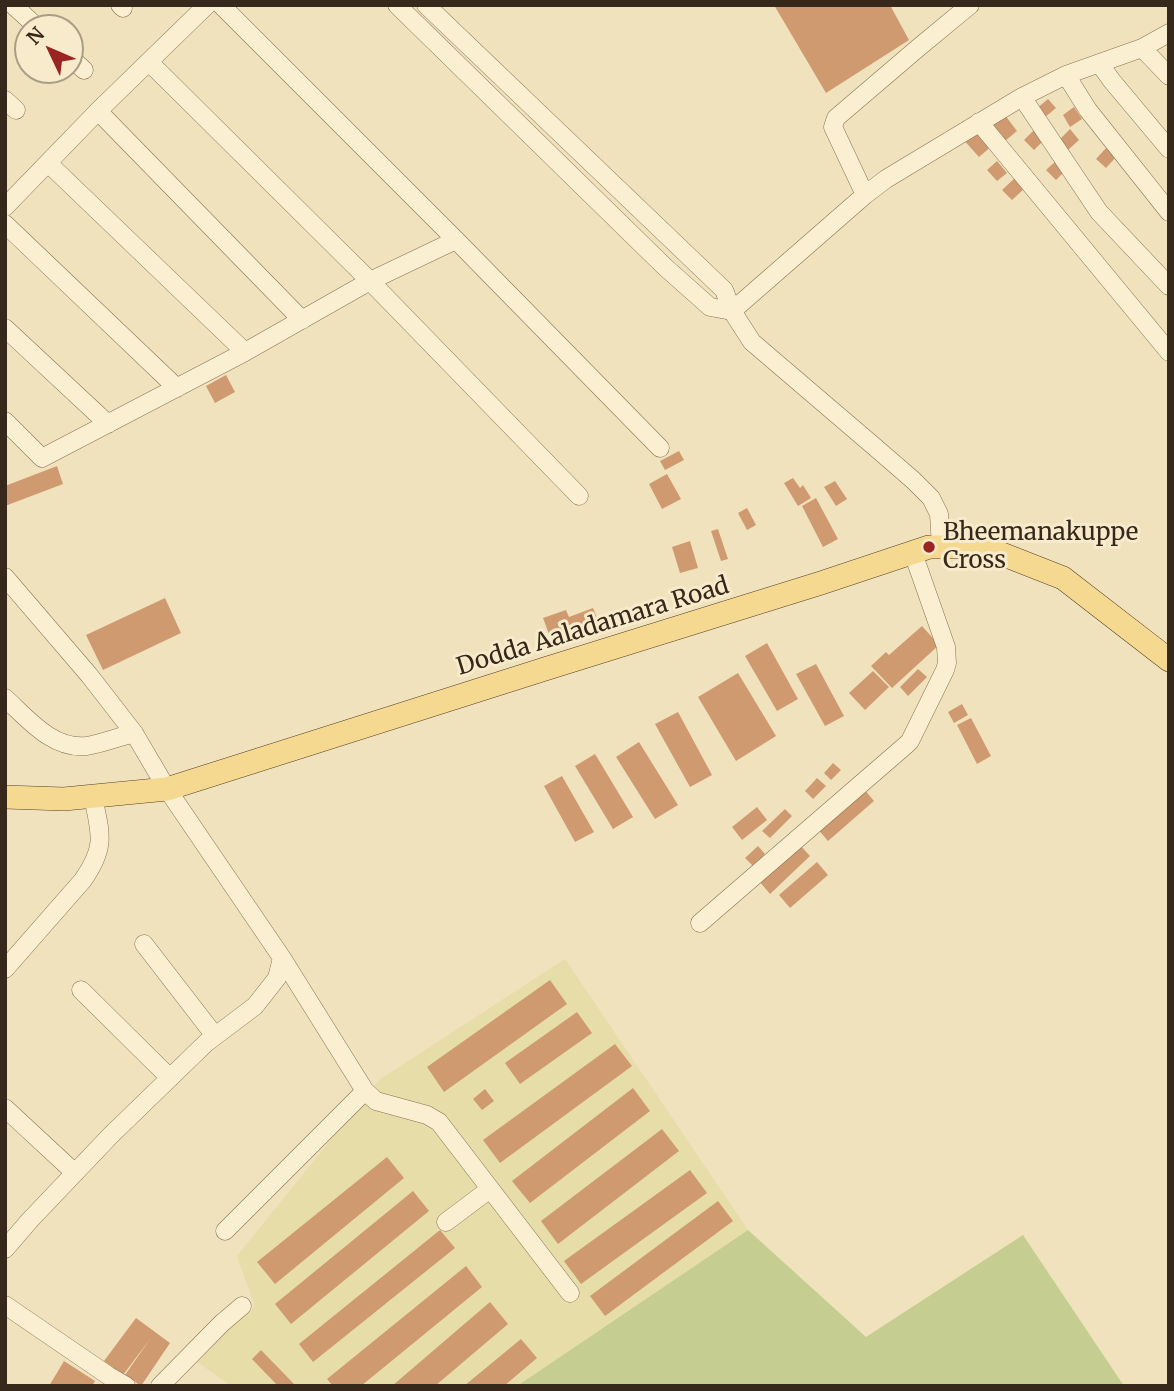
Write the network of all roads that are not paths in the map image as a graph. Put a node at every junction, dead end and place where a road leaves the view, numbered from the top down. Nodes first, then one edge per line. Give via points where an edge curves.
1 (207, 5) edge
2 (221, 5) edge
3 (397, 5) edge
4 (426, 5) edge
5 (970, 5) edge
6 (1169, 33) edge
7 (1142, 48) junction
8 (149, 62) junction
9 (1099, 63) junction
10 (1066, 75) junction
11 (1169, 76) edge
12 (1022, 97) junction
13 (99, 111) junction
14 (979, 122) junction
15 (1169, 149) edge
16 (48, 163) junction
17 (865, 195) junction
18 (5, 207) edge
19 (1169, 212) edge
20 (5, 224) edge
21 (456, 240) junction
22 (370, 281) junction
23 (1169, 286) edge
24 (732, 311) junction
25 (302, 320) junction
26 (5, 328) edge
27 (245, 352) junction
28 (1169, 352) edge
29 (177, 388) junction
30 (5, 421) edge
31 (108, 424) junction
32 (660, 447) dead end
33 (579, 496) dead end
34 (941, 547) junction
35 (913, 553) junction
36 (5, 577) edge
37 (1169, 660) edge
38 (5, 698) edge
39 (134, 733) junction
40 (167, 789) junction
41 (5, 797) edge
42 (93, 797) junction
43 (700, 923) dead end
44 (144, 944) dead end
45 (282, 958) junction
46 (5, 969) edge
47 (81, 990) dead end
48 (215, 1037) junction
49 (170, 1078) junction
50 (365, 1091) junction
51 (5, 1108) edge
52 (75, 1173) junction
53 (490, 1189) junction
54 (446, 1222) dead end
55 (225, 1231) dead end
56 (5, 1249) edge
57 (570, 1293) dead end
58 (5, 1306) edge
59 (242, 1306) dead end
60 (126, 1386) edge
61 (160, 1386) edge

1 - 8 street
2 - 21 street
3 - 24 street via 665,267 710,307
4 - 24 street via 724,290
5 - 17 street via 836,118 833,127
6 - 7 street
7 - 9 street
7 - 11 street
8 - 13 street
8 - 22 street
9 - 10 street
9 - 15 street
10 - 12 street
10 - 19 street
12 - 14 street
12 - 23 street via 1099,212
13 - 16 street
13 - 25 street
14 - 17 street
14 - 28 street
16 - 18 street
16 - 27 street
17 - 24 street
20 - 29 street
21 - 22 street
21 - 32 street
22 - 25 street
22 - 33 street
24 - 34 street via 752,342 931,498 939,514
25 - 27 street
26 - 31 street
27 - 29 street
29 - 31 street
30 - 31 street via 42,458
34 - 35 main road, Dodda Aaladamara Road
34 - 37 main road, Dodda Aaladamara Road via 984,547 1063,578
35 - 40 main road, Dodda Aaladamara Road
35 - 43 street via 948,657 910,741
36 - 39 street
38 - 39 street via 58,742 87,746
39 - 40 street
40 - 42 main road, Dodda Aaladamara Road
40 - 45 street
41 - 42 main road, Dodda Aaladamara Road
42 - 46 street via 101,835 91,868
44 - 48 street
45 - 48 street via 278,978 256,1006
45 - 50 street
47 - 49 street
48 - 49 street
49 - 52 street
50 - 53 street via 376,1101 439,1122
50 - 55 street
51 - 52 street
52 - 56 street
53 - 54 street
53 - 57 street
58 - 60 street
59 - 61 street

